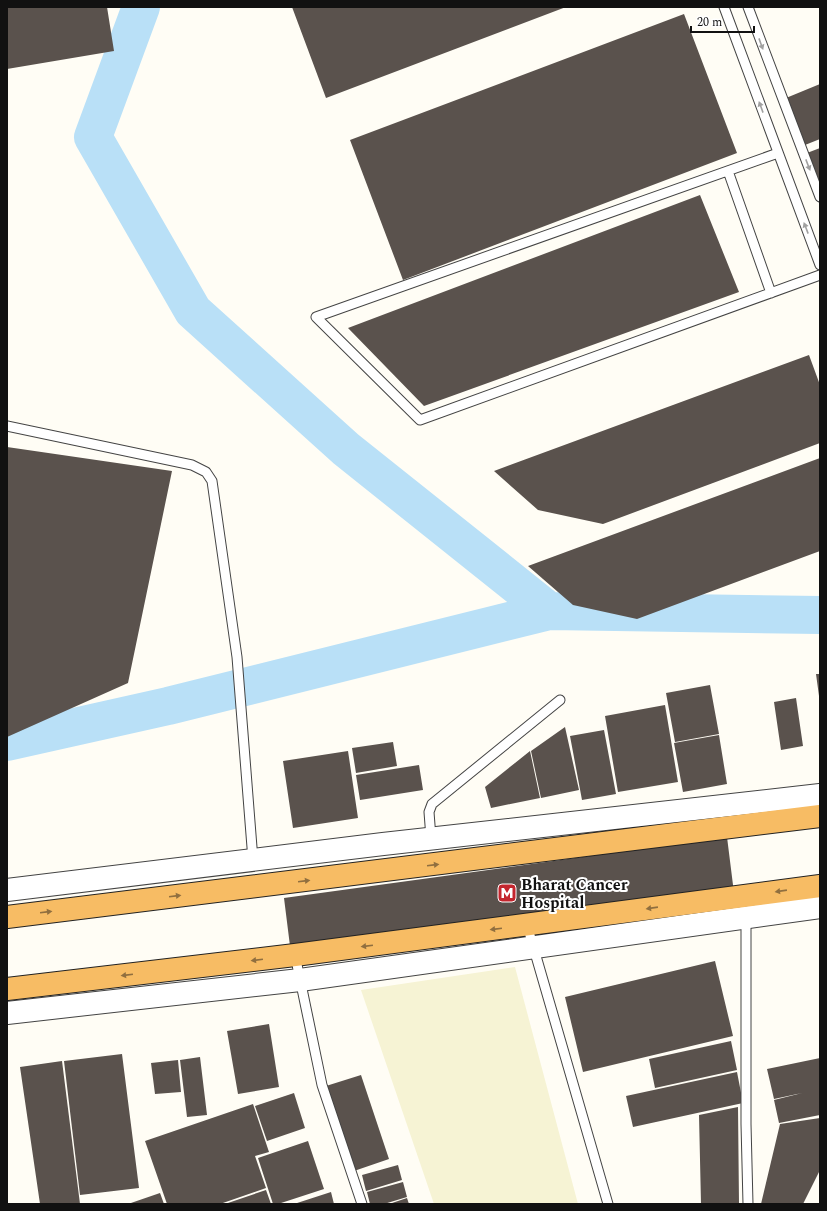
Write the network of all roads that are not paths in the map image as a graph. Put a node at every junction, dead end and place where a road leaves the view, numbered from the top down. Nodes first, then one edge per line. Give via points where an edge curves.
1 (724, 7) edge
2 (748, 7) edge
3 (778, 153) junction
4 (728, 171) junction
5 (820, 197) edge
6 (820, 265) edge
7 (820, 275) edge
8 (771, 293) junction
9 (7, 426) edge
10 (560, 700) dead end
11 (820, 795) edge
12 (820, 816) edge
13 (431, 838) junction
14 (253, 860) junction
15 (820, 886) edge
16 (7, 890) edge
17 (820, 907) edge
18 (7, 917) edge
19 (746, 918) junction
20 (527, 925) junction
21 (533, 947) junction
22 (295, 955) junction
23 (300, 980) junction
24 (7, 989) edge
25 (7, 1013) edge
26 (362, 1204) edge
27 (608, 1204) edge
28 (748, 1204) edge

3 -> 1 lane
2 -> 5 lane
3 - 4 lane
6 -> 3 lane
4 - 8 lane
4 - 8 lane via 316,316 420,420
7 - 8 lane
9 - 14 lane via 192,465 206,472 212,481 237,657
10 - 13 lane via 432,804 429,812
11 - 13 street
18 -> 12 highway
13 - 14 street
14 - 16 street
15 -> 20 highway
17 - 19 street
19 - 21 street
19 - 28 lane
20 - 21 lane
20 -> 22 highway
21 - 23 street
21 - 27 lane
22 - 23 lane
22 -> 24 highway
23 - 25 street
23 - 26 lane via 322,1085

